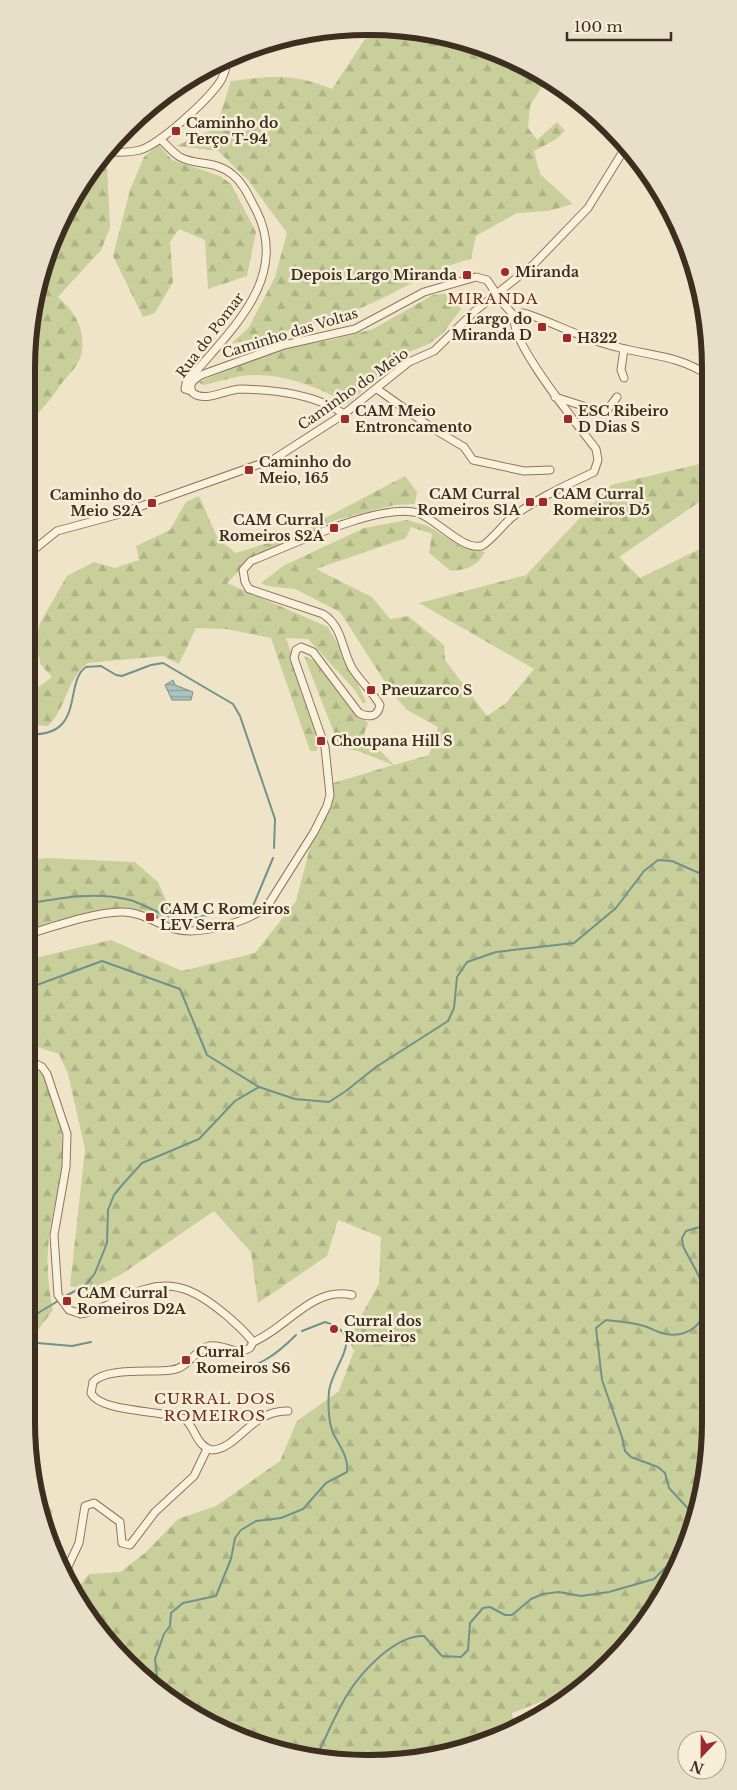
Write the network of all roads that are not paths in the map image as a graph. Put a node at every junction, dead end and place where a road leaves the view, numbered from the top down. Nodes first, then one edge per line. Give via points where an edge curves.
1 (226, 67) edge
2 (160, 138) junction
3 (115, 153) edge
4 (623, 153) edge
5 (497, 294) junction
6 (515, 317) junction
7 (624, 349) junction
8 (702, 372) edge
9 (624, 378) dead end
10 (377, 389) junction
11 (191, 391) junction
12 (555, 397) junction
13 (617, 397) dead end
14 (344, 414) junction
15 (550, 470) dead end
16 (35, 549) edge
17 (35, 933) edge
18 (35, 1064) edge
19 (352, 1295) dead end
20 (253, 1342) junction
21 (288, 1411) dead end
22 (207, 1448) junction
23 (68, 1567) edge

1 - 2 street via 218,86 204,102
2 - 3 street via 141,150
2 - 11 street, Rua do Pomar via 179,156 214,164 233,175 243,185 266,236 263,269 250,305 186,383 185,389
4 - 5 street, Caminho do Meio via 588,208 533,265
5 - 6 street, Caminho das Voltas
5 - 10 street, Caminho do Meio via 474,311 434,351 409,362
5 - 11 street, Caminho das Voltas via 487,280 480,277 424,292 355,329 284,345 200,375 192,382
6 - 7 street via 527,314
6 - 12 street via 515,329
7 - 8 street via 682,360
7 - 9 street via 621,370
10 - 14 street, Caminho do Meio
10 - 15 street via 464,447 474,460 524,471
11 - 14 street via 203,397 238,389 281,393 322,401
12 - 13 street via 605,413
12 - 17 street via 596,449 598,460 594,472 532,502 500,527 484,546 477,547 458,539 417,513 387,513 353,522 251,561 243,570 244,582 249,589 323,614 331,620 337,626 352,668 380,705 375,715 358,713 313,652 301,646 296,650 297,670 325,747 330,795 314,832 268,905 245,919 197,930 174,928 125,912 110,912
14 - 16 street, Caminho do Meio via 274,459 116,515 57,531
18 - 20 street via 47,1074 67,1134 66,1167 54,1235 58,1297 63,1305 81,1314 145,1289 183,1288 202,1295
19 - 20 street via 339,1294 308,1304 267,1336
20 - 22 street via 250,1348 240,1352 215,1346 202,1350 184,1366 173,1370 123,1372 102,1376 93,1382 90,1390 94,1398 108,1405 185,1419 200,1444
21 - 22 street via 270,1412 222,1447
22 - 23 street via 194,1476 156,1512 130,1545 122,1543 120,1522 94,1503 85,1506 79,1543

